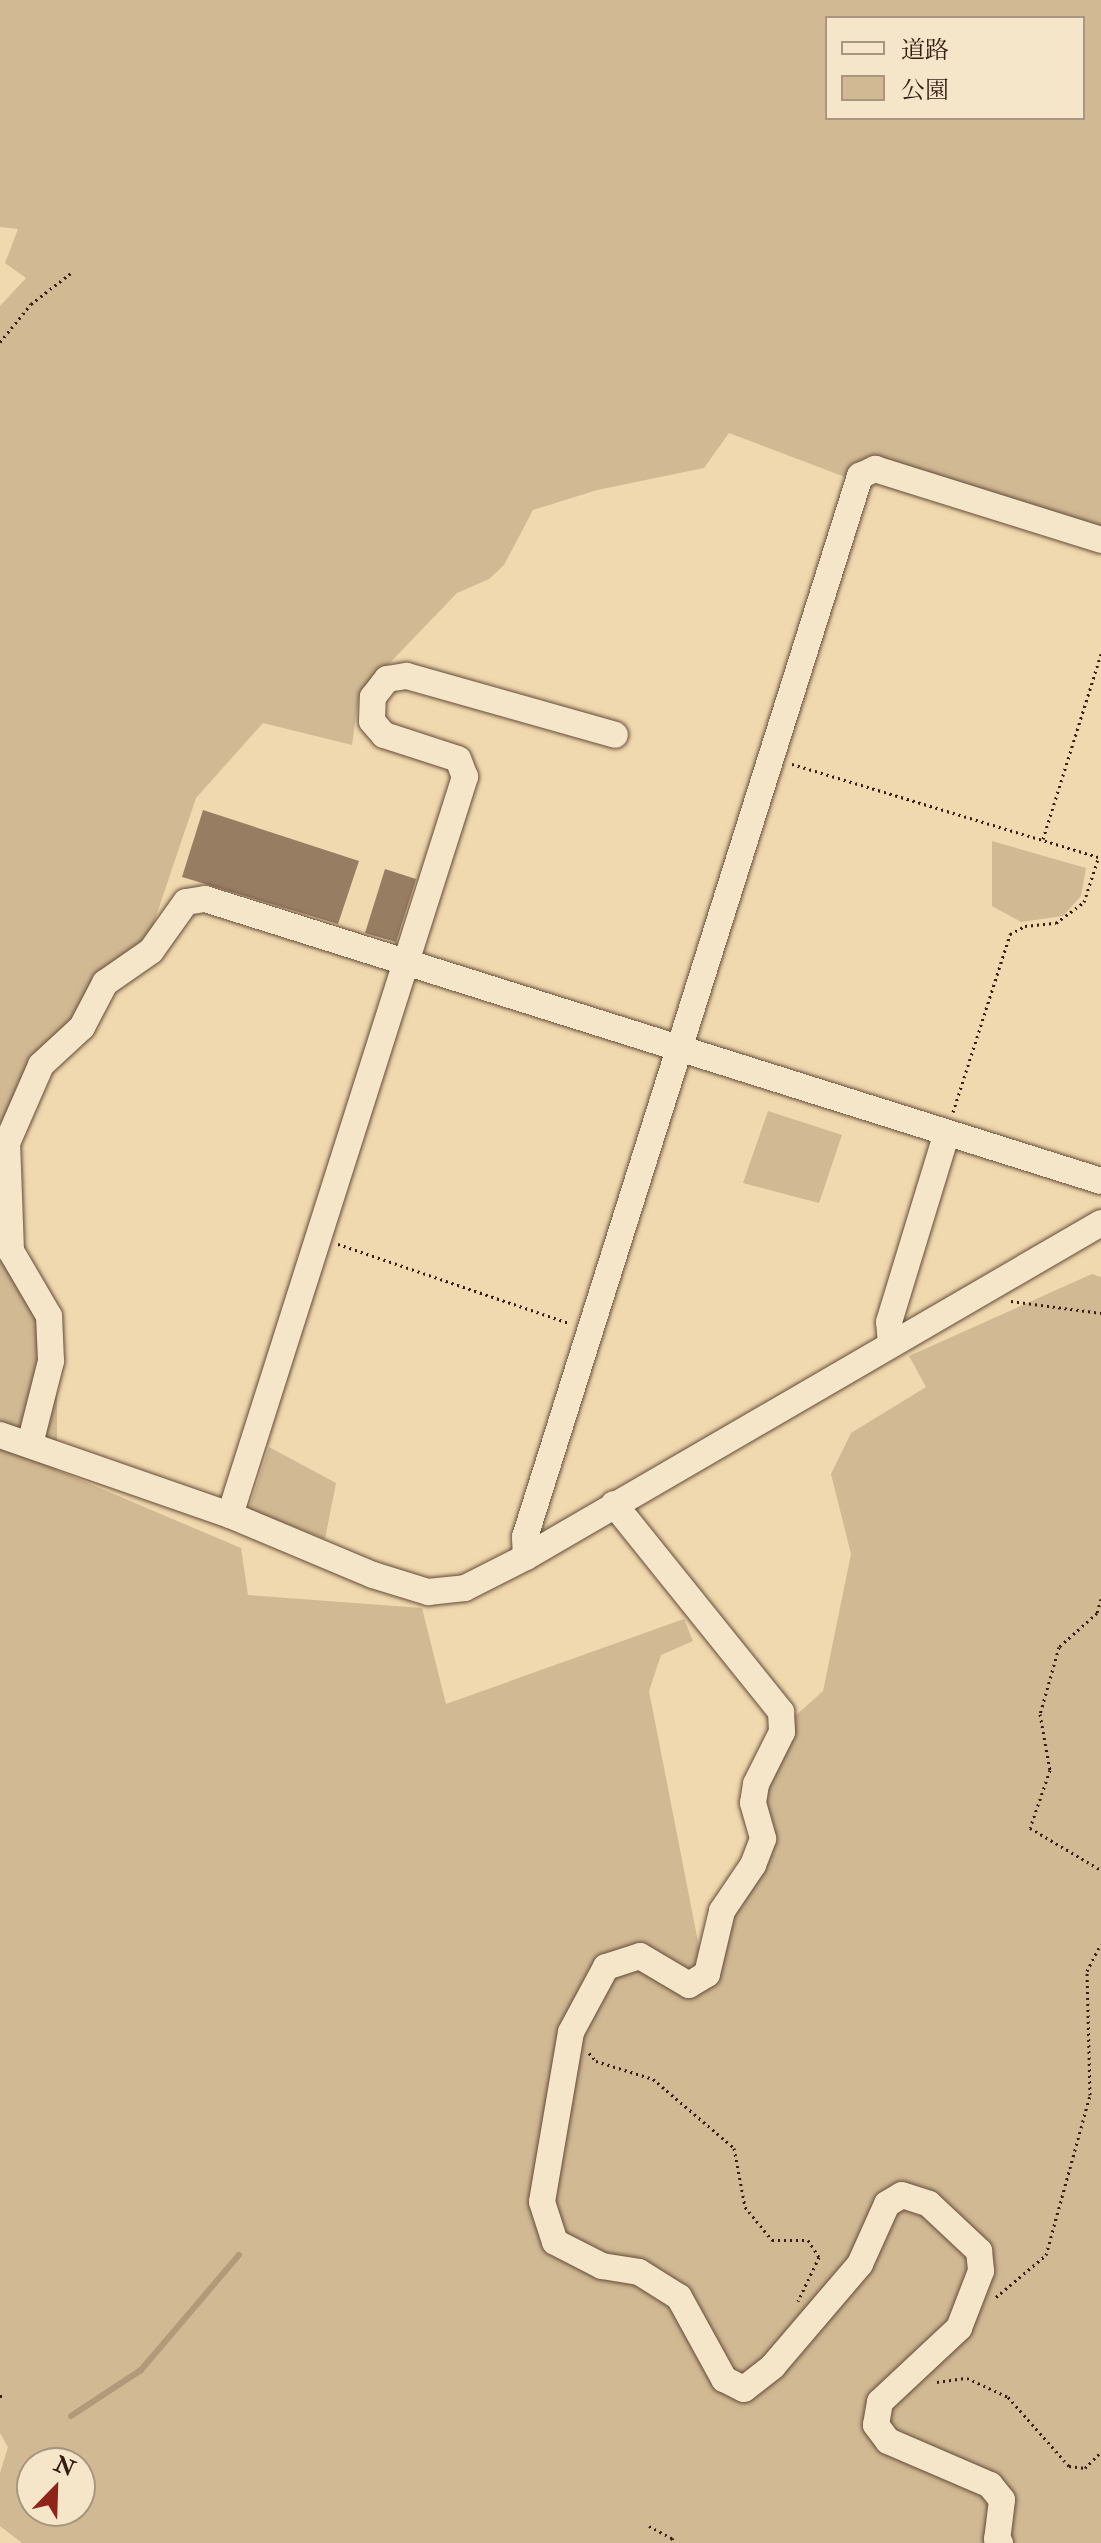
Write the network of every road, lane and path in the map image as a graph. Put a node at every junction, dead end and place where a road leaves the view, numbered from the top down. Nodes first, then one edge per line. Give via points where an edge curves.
1 (71, 273) dead end
2 (0, 342) edge
3 (1101, 540) edge
4 (1101, 654) edge
5 (615, 735) dead end
6 (769, 757) junction
7 (1043, 839) junction
8 (1100, 857) edge
9 (408, 963) junction
10 (678, 1047) junction
11 (946, 1135) junction
12 (1101, 1181) edge
13 (1101, 1223) edge
14 (319, 1238) junction
15 (976, 1295) junction
16 (1101, 1313) edge
17 (590, 1330) junction
18 (891, 1344) junction
19 (0, 1435) edge
20 (30, 1444) junction
21 (614, 1504) junction
22 (230, 1515) junction
23 (526, 1557) junction
24 (1101, 1599) edge
25 (1101, 1870) edge
26 (1101, 1944) edge
27 (571, 2032) junction
28 (992, 2301) dead end
29 (791, 2314) dead end
30 (928, 2383) dead end
31 (1101, 2452) edge
32 (649, 2526) dead end
33 (674, 2543) edge
34 (1000, 2543) edge

1 - 2 path via 31,304
3 - 6 street via 875,469 860,476
4 - 7 path
5 - 9 street via 407,676 387,679 373,697 372,721 384,735 458,759 465,777
6 - 7 path
6 - 10 street
7 - 8 path
8 - 11 path via 1084,902 1056,923 1025,926 1010,934
9 - 10 street
9 - 14 street
9 - 20 street via 205,899 186,902 151,951 105,983 82,1027 41,1065 7,1143 11,1251 49,1316 51,1361
10 - 11 street
10 - 17 street
11 - 12 street
11 - 18 street via 889,1322
13 - 15 street
14 - 17 path
14 - 22 street
15 - 16 path
15 - 18 street
17 - 23 street via 525,1537
18 - 21 street
19 - 20 street
20 - 22 street
21 - 23 street
21 - 27 street via 781,1712 782,1732 756,1784 753,1803 763,1839 753,1865 722,1911 707,1974 689,1985 640,1956 606,1967
22 - 23 street via 373,1575 428,1592 465,1588
24 - 25 path via 1097,1613 1059,1647 1040,1714 1050,1770 1030,1828
26 - 28 path via 1087,1971 1090,2095 1046,2255
27 - 29 path via 596,2061 653,2079 734,2148 745,2207 772,2240 808,2240 819,2257
27 - 34 street via 542,2202 555,2242 602,2266 639,2272 679,2297 724,2379 744,2389 773,2366 860,2264 887,2204 902,2195 929,2204 979,2251 981,2271 959,2328 880,2402 876,2425 888,2441 990,2485 1002,2500
30 - 31 path via 967,2378 1008,2397 1069,2466 1085,2468
32 - 33 path

